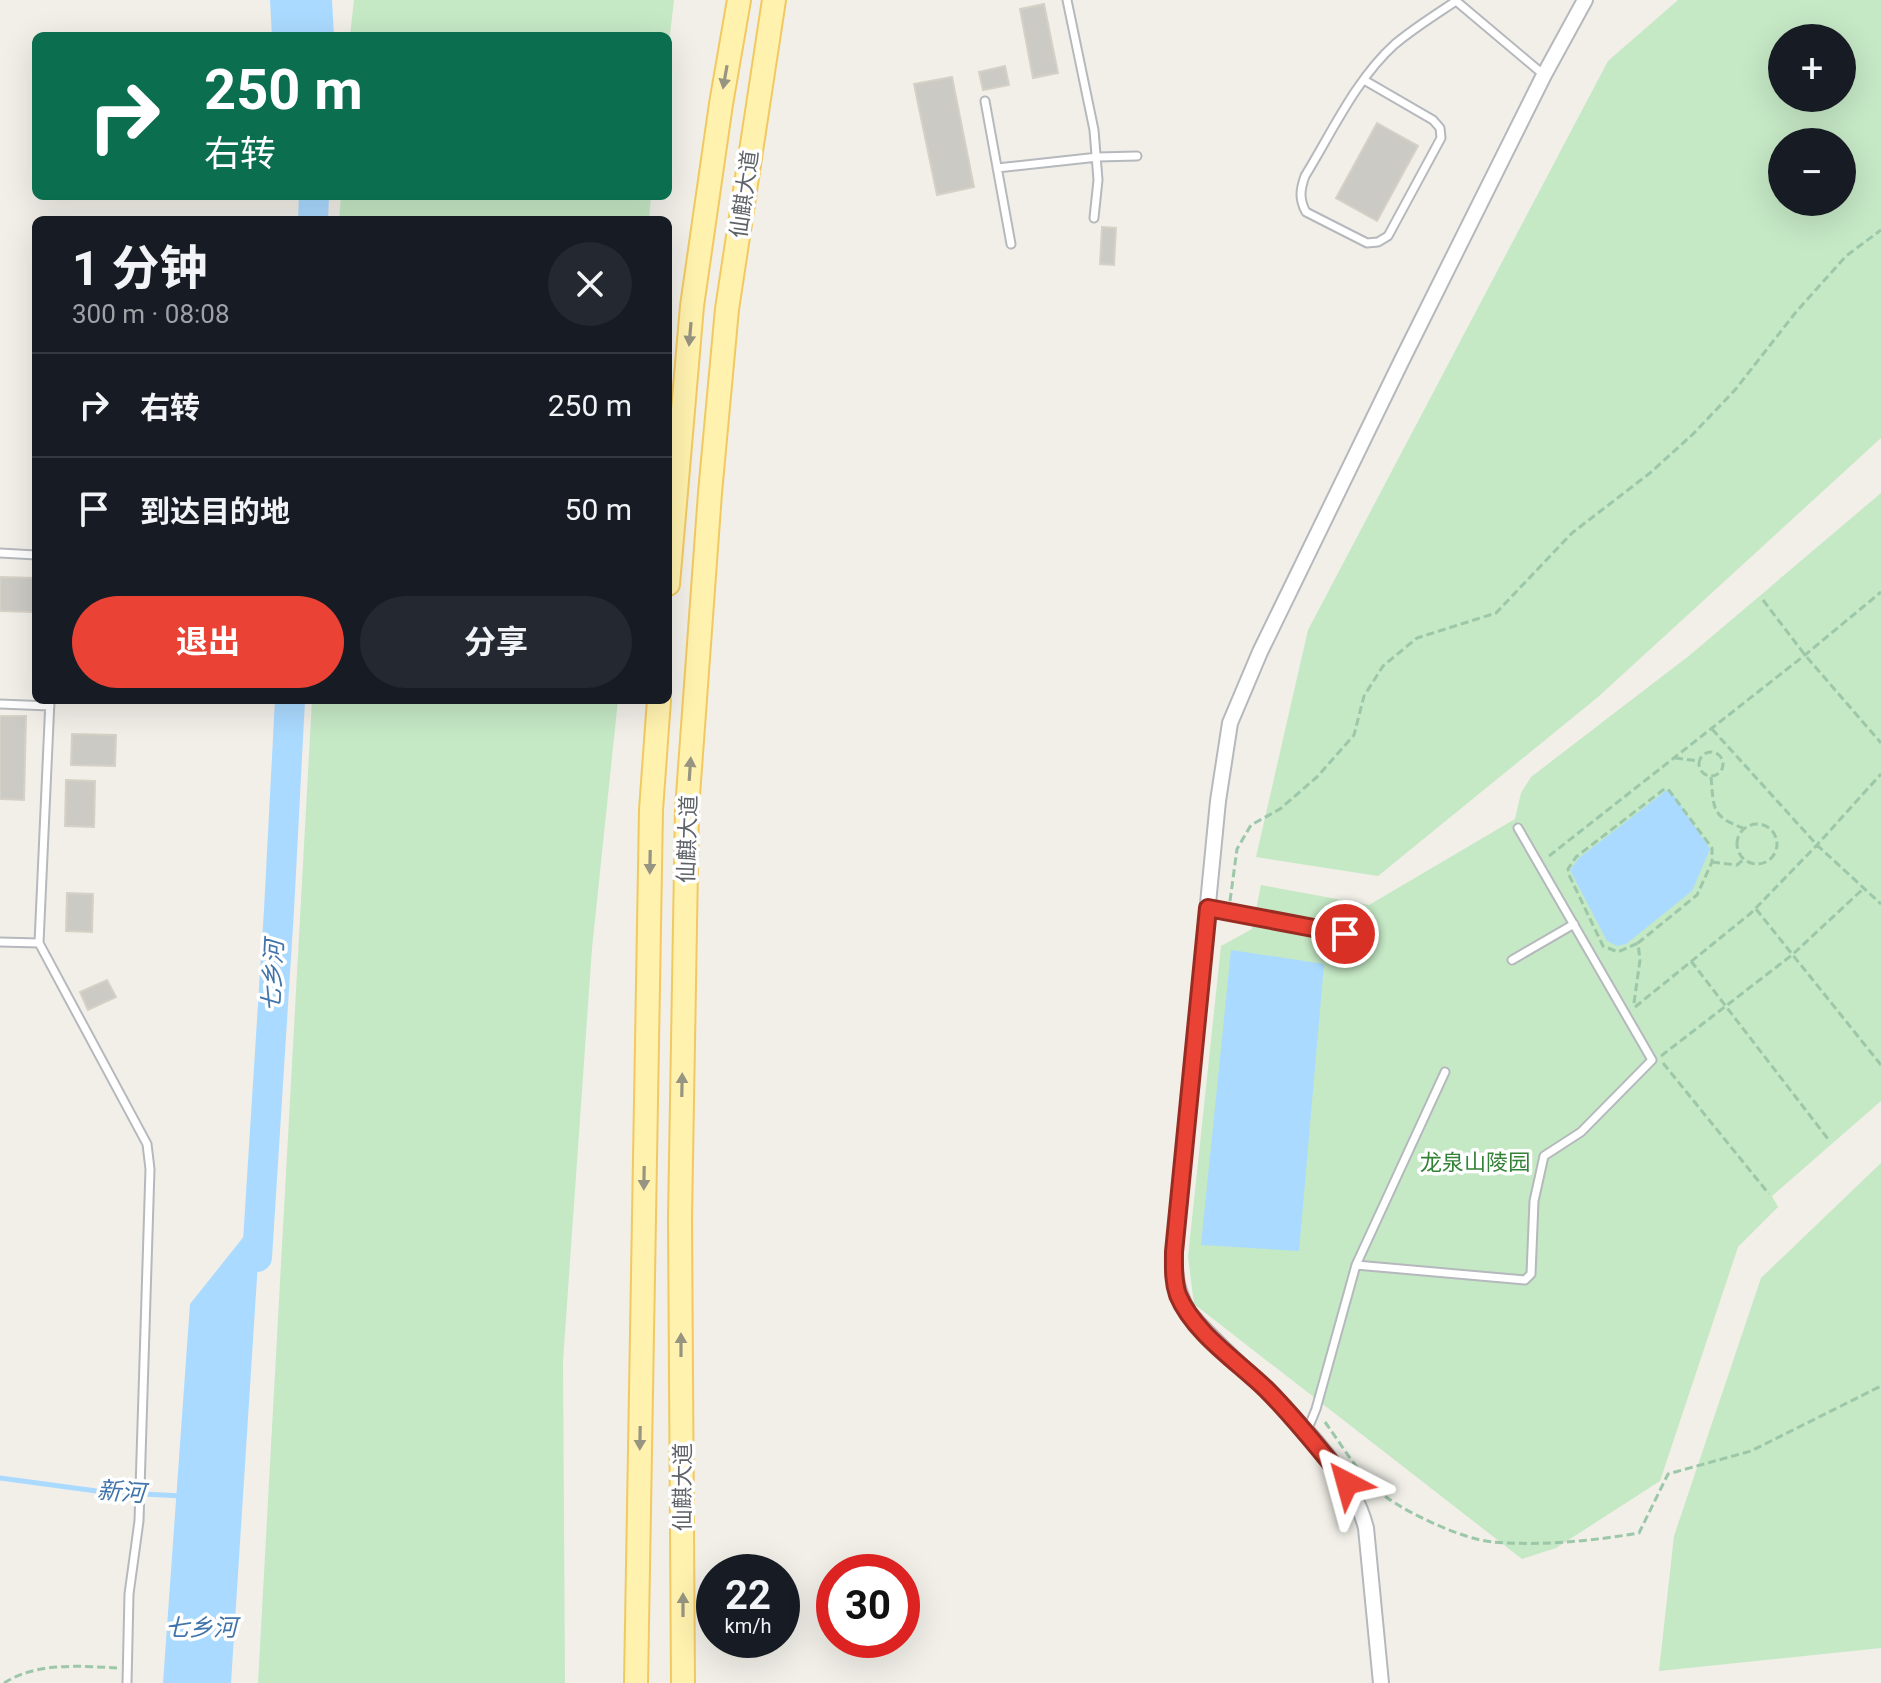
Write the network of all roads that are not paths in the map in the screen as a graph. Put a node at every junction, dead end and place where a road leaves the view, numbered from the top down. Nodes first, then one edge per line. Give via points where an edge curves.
1 (739, 0) edge
2 (774, 0) edge
3 (1067, 0) edge
4 (1585, 0) edge
5 (1455, 1) edge
6 (1544, 75) junction
7 (1364, 80) junction
8 (985, 101) dead end
9 (1137, 156) dead end
10 (1098, 157) junction
11 (997, 168) junction
12 (1094, 218) dead end
13 (1011, 244) dead end
14 (672, 538) edge
15 (0, 553) edge
16 (32, 555) edge
17 (32, 703) edge
18 (0, 704) edge
19 (50, 704) edge
20 (659, 704) edge
21 (1518, 828) dead end
22 (1208, 908) junction
23 (1574, 924) junction
24 (1345, 934) dead end
25 (0, 942) edge
26 (39, 943) junction
27 (1512, 960) dead end
28 (1445, 1072) dead end
29 (1356, 1265) junction
30 (1306, 1433) junction
31 (127, 1683) edge
32 (636, 1683) edge
33 (683, 1683) edge
34 (1381, 1683) edge

1 -> 14 main road, 仙麒大道 via 692,306
33 -> 2 main road, 仙麒大道 via 680,1218 687,809 727,309
3 - 10 lane
4 - 6 street
5 - 6 lane
5 - 7 lane via 1396,44
6 - 22 street via 1230,723
7 - 7 lane via 1300,189 1306,212 1367,243 1388,236 1441,138 1433,120
8 - 11 lane
9 - 10 lane
10 - 11 lane
10 - 12 lane
11 - 13 lane
15 - 16 lane
17 - 18 lane
19 - 26 lane
20 -> 32 main road, 仙麒大道 via 651,810
21 - 23 lane
22 - 24 lane
22 - 30 street via 1174,1278 1189,1313
23 - 27 lane
23 - 29 lane via 1652,1060 1581,1132 1544,1156 1534,1201 1531,1274 1525,1280
25 - 26 lane
26 - 31 lane via 147,1144 150,1169 139,1521 129,1594
28 - 29 lane
29 - 30 lane
30 - 34 street via 1360,1506

